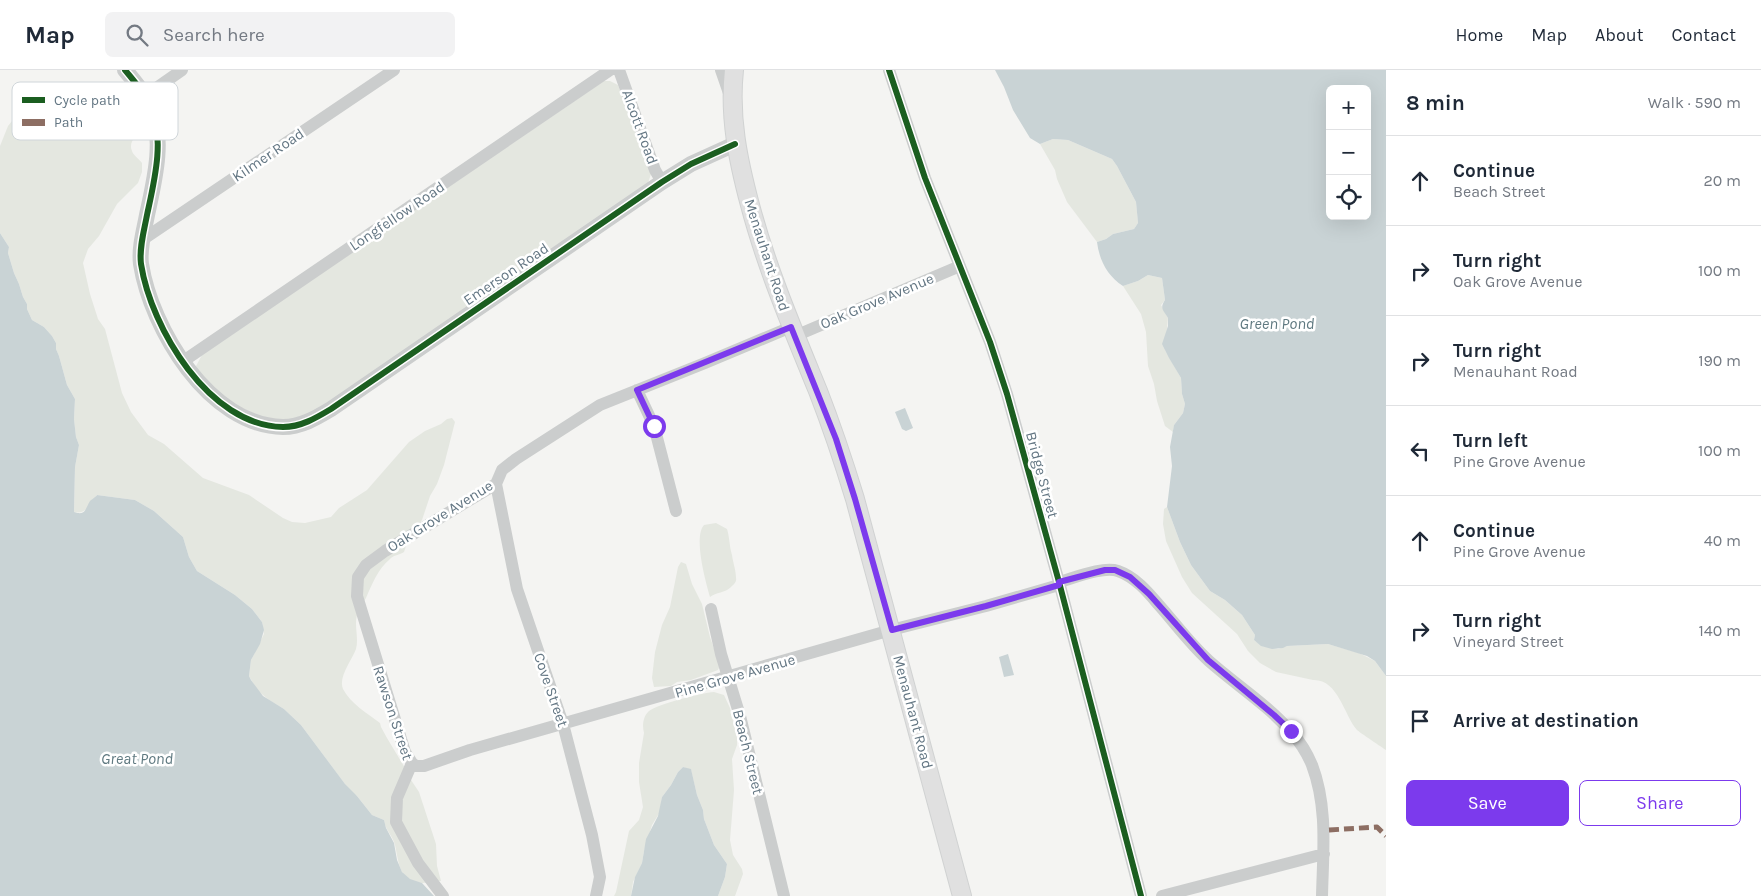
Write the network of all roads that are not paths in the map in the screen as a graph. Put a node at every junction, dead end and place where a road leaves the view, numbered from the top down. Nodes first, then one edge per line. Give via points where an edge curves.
1 (125, 70) edge
2 (182, 70) edge
3 (394, 70) edge
4 (610, 70) edge
5 (620, 70) edge
6 (721, 70) edge
7 (734, 70) edge
8 (889, 70) edge
9 (134, 82) edge
10 (165, 82) edge
11 (732, 103) junction
12 (156, 140) edge
13 (735, 144) junction
14 (662, 182) junction
15 (142, 240) junction
16 (960, 266) junction
17 (793, 331) junction
18 (182, 362) junction
19 (637, 390) junction
20 (496, 484) junction
21 (676, 511) dead end
22 (358, 577) joint
23 (1059, 583) junction
24 (711, 609) dead end
25 (892, 630) junction
26 (728, 678) junction
27 (563, 724) junction
28 (412, 762) junction
29 (1324, 854) junction
30 (443, 896) edge
31 (596, 896) edge
32 (784, 896) edge
33 (962, 896) edge
34 (1141, 896) edge
35 (1162, 896) edge
36 (1322, 896) edge

1 - 9 street, Emerson Road
2 - 10 street
3 - 15 street, Kilmer Road
4 - 18 street, Longfellow Road
5 - 14 street, Alcott Road
6 - 11 street
7 - 11 main road, Menauhant Road
8 - 16 street, Bridge Street via 925,178
11 - 13 main road, Menauhant Road
12 - 15 street, Emerson Road via 153,188
13 - 14 street, Emerson Road via 691,164
13 - 17 main road, Menauhant Road via 762,247
14 - 18 street, Emerson Road via 315,419 292,426 266,425 238,414 207,391
15 - 18 street, Emerson Road via 142,266 150,297
16 - 17 street, Oak Grove Avenue
16 - 23 street, Bridge Street via 1007,394
17 - 19 street, Oak Grove Avenue
17 - 25 main road, Menauhant Road via 836,439
19 - 20 street, Oak Grove Avenue via 600,404 516,459 502,470
19 - 21 street via 654,426
20 - 22 street, Oak Grove Avenue via 385,551 366,565
20 - 27 street, Cove Street via 517,589
22 - 28 street, Rawson Street via 357,596 368,634 405,752
23 - 25 street, Pine Grove Avenue
23 - 29 street, Pine Grove Avenue via 1105,570 1121,572 1144,588 1208,660 1291,731 1311,764 1321,796
23 - 34 street, Bridge Street
24 - 26 street, Beach Street
25 - 26 street, Pine Grove Avenue
25 - 33 main road, Menauhant Road
26 - 27 street, Pine Grove Avenue
26 - 32 street, Beach Street
27 - 28 street, Pine Grove Avenue via 424,766 416,766
27 - 31 street, Cove Street via 592,835 600,877
28 - 30 street, Rawson Street via 397,798 396,822 418,863
29 - 35 street
29 - 36 street

